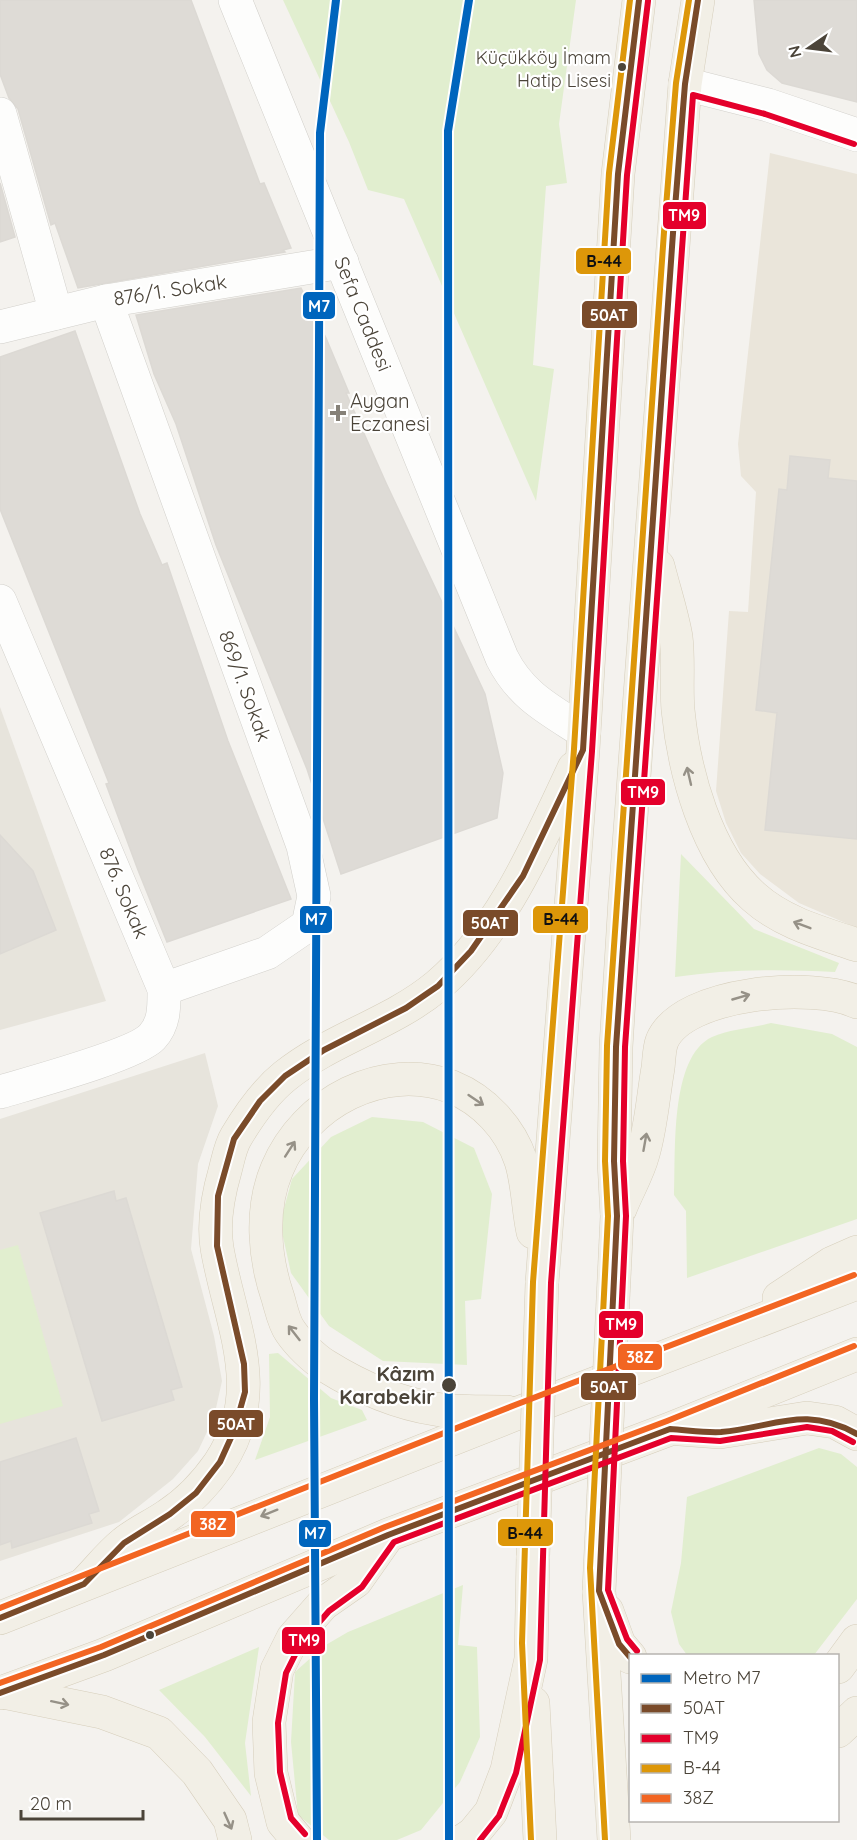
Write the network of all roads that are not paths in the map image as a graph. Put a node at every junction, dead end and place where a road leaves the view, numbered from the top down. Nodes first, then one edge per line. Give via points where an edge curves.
1 (235, 0) edge
2 (639, 0) edge
3 (698, 0) edge
4 (685, 84) junction
5 (0, 114) edge
6 (857, 135) edge
7 (342, 262) junction
8 (106, 301) junction
9 (56, 313) junction
10 (0, 327) edge
11 (652, 542) junction
12 (0, 601) edge
13 (583, 741) junction
14 (857, 945) edge
15 (164, 988) junction
16 (857, 1002) edge
17 (0, 1092) edge
18 (616, 1216) junction
19 (857, 1251) edge
20 (542, 1282) junction
21 (857, 1282) edge
22 (719, 1338) junction
23 (857, 1354) edge
24 (518, 1413) junction
25 (669, 1429) junction
26 (857, 1434) edge
27 (388, 1535) junction
28 (84, 1584) junction
29 (599, 1591) junction
30 (0, 1618) edge
31 (857, 1641) edge
32 (629, 1656) edge
33 (531, 1659) junction
34 (839, 1664) edge
35 (2, 1692) edge
36 (857, 1713) edge
37 (839, 1729) edge
38 (631, 1822) edge
39 (235, 1840) edge
40 (298, 1840) edge
41 (464, 1840) edge
42 (540, 1840) edge
43 (614, 1840) edge
44 (626, 1840) edge

1 - 7 street, Sefa Caddesi
2 - 13 main road via 618,174
3 - 4 main road
4 - 6 street via 768,105
4 - 11 main road
5 - 9 street
7 - 8 street, 876/1. Sokak
7 - 13 street, Sefa Caddesi via 506,668 528,696
8 - 9 street, 876/1. Sokak
8 - 15 street, 869/1. Sokak via 299,835 314,896 308,925 282,944 267,953
9 - 10 street, 876/1. Sokak
14 -> 11 main road via 795,924 754,897 711,836 694,796 683,749 676,638
11 - 18 main road via 616,1047
12 - 15 street, 876. Sokak
13 - 20 main road
13 - 28 main road via 523,876 471,951 438,986 406,1008 324,1050 285,1076 260,1101 234,1139 218,1196 217,1246 244,1364 245,1392 234,1431 220,1462 196,1493 124,1543
15 - 17 street, 876. Sokak via 164,1017 152,1037 129,1051
18 -> 16 main road via 643,1155 663,1040 681,1020 707,1007 751,994 800,991 846,996
18 - 29 main road, bridge
19 - 22 main road via 832,1263
24 -> 20 main road via 436,1409 395,1400 324,1365 289,1330 265,1247 267,1208 277,1169 292,1144 325,1107 381,1080 421,1080 464,1092 496,1118 521,1161
20 - 33 main road, bridge
21 - 22 main road
22 - 24 main road
23 - 25 main road
24 -> 28 main road
25 - 26 main road via 720,1432 807,1418 835,1422
25 - 27 main road
27 - 35 main road via 104,1655
27 - 40 main road via 356,1581 323,1604 293,1638 277,1670 269,1722 271,1773 283,1822
28 - 30 main road
29 - 32 main road via 619,1644
29 - 43 main road
31 - 34 main road
33 - 41 main road via 503,1781 491,1812
33 - 42 main road
35 -> 39 main road via 102,1712 159,1733 197,1772 230,1820
36 - 37 main road
38 - 44 main road

